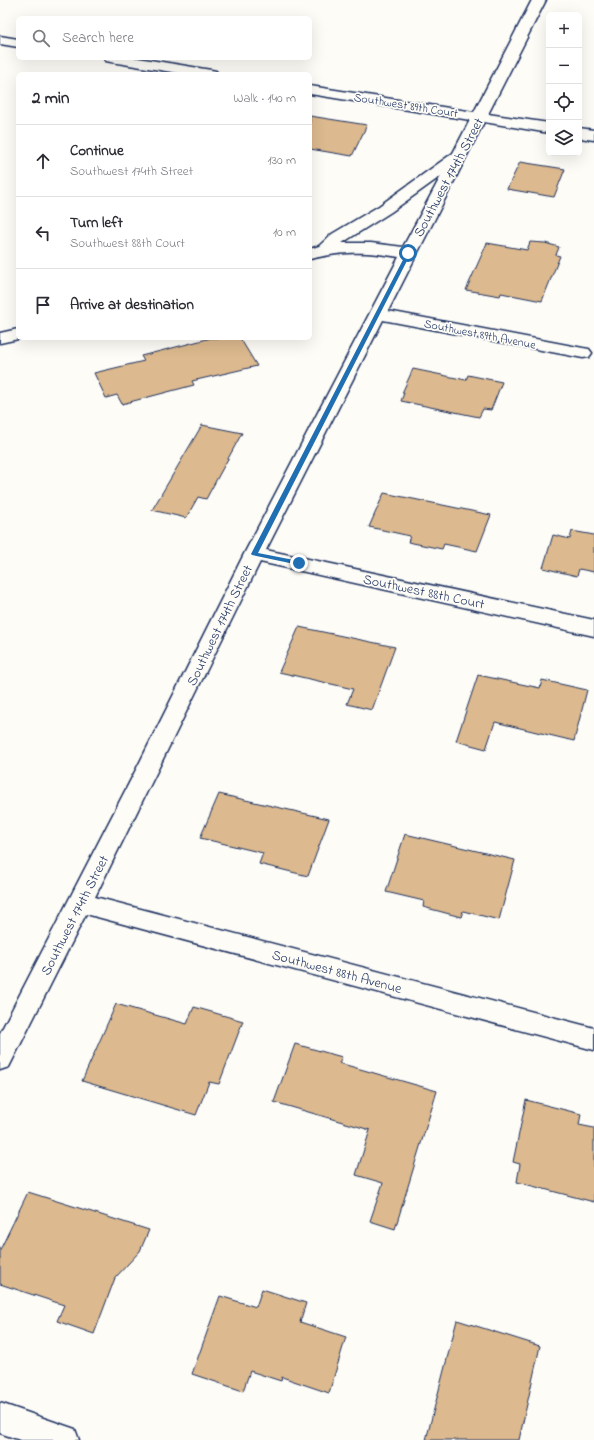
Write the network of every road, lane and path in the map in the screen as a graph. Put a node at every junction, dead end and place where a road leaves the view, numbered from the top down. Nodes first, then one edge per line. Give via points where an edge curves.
1 (539, 0) edge
2 (0, 40) edge
3 (16, 43) edge
4 (124, 60) edge
5 (198, 72) edge
6 (312, 90) edge
7 (480, 117) junction
8 (546, 128) edge
9 (582, 133) edge
10 (594, 135) edge
11 (461, 154) junction
12 (326, 248) junction
13 (312, 253) edge
14 (408, 253) junction
15 (378, 314) junction
16 (16, 334) edge
17 (0, 338) edge
18 (583, 353) dead end
19 (254, 554) junction
20 (594, 628) edge
21 (80, 903) junction
22 (594, 1039) edge
23 (0, 1060) edge
24 (0, 1418) edge
25 (64, 1440) edge

1 - 7 street, Southwest 174th Street
2 - 3 street
4 - 5 street
6 - 7 street, Southwest 89th Court
7 - 8 street, Southwest 89th Court
7 - 11 street, Southwest 174th Street
9 - 10 street
11 - 12 street via 385,209 338,237
11 - 14 street, Southwest 174th Street
12 - 13 street
12 - 14 street via 358,246
14 - 15 street, Southwest 174th Street
15 - 18 street, Southwest 89th Avenue
15 - 19 street, Southwest 174th Street
16 - 17 street
19 - 20 street, Southwest 88th Court
19 - 21 street, Southwest 174th Street
21 - 22 street, Southwest 88th Avenue
21 - 23 street, Southwest 174th Street
24 - 25 street

